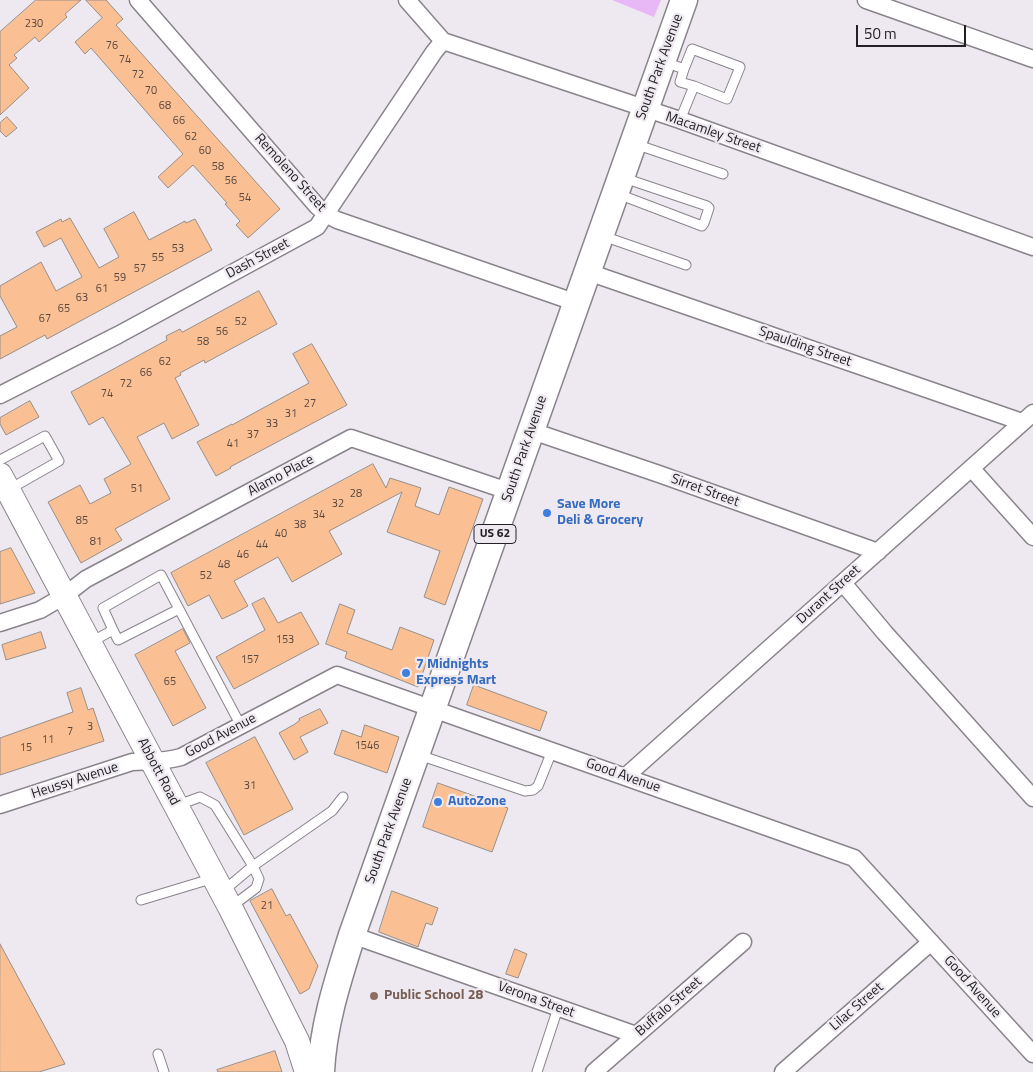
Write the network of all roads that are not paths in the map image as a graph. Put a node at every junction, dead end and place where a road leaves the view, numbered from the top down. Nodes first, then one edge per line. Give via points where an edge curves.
1 (138, 0) edge
2 (407, 0) edge
3 (684, 0) edge
4 (866, 0) edge
5 (443, 41) junction
6 (679, 52) junction
7 (1033, 59) edge
8 (694, 86) junction
9 (644, 108) junction
10 (680, 120) junction
11 (632, 143) junction
12 (723, 174) dead end
13 (618, 185) junction
14 (326, 214) junction
15 (601, 235) junction
16 (1033, 247) edge
17 (686, 264) dead end
18 (588, 272) junction
19 (577, 303) junction
20 (0, 395) edge
21 (1028, 418) edge
22 (532, 431) junction
23 (0, 460) edge
24 (971, 468) junction
25 (4, 483) edge
26 (511, 492) junction
27 (1033, 538) edge
28 (878, 552) junction
29 (843, 583) junction
30 (64, 596) junction
31 (179, 609) junction
32 (0, 622) edge
33 (114, 630) junction
34 (89, 643) junction
35 (433, 709) junction
36 (241, 726) junction
37 (552, 751) junction
38 (417, 754) junction
39 (151, 760) junction
40 (625, 777) junction
41 (343, 797) dead end
42 (1033, 798) edge
43 (0, 805) edge
44 (176, 806) junction
45 (254, 866) junction
46 (222, 892) junction
47 (141, 900) dead end
48 (352, 935) junction
49 (743, 942) dead end
50 (931, 942) junction
51 (558, 1008) junction
52 (636, 1035) junction
53 (158, 1054) dead end
54 (1033, 1054) edge
55 (164, 1072) edge
56 (307, 1072) edge
57 (321, 1072) edge
58 (537, 1072) edge
59 (594, 1072) edge
60 (783, 1072) edge

1 - 14 street, Remoleno Street
2 - 5 street
3 - 6 main road, South Park Avenue / US 62
4 - 7 street
5 - 9 street, Macamley Street
5 - 14 street, Dash Street
6 - 8 lane via 680,82
6 - 8 lane via 740,67 727,99
6 - 9 main road, South Park Avenue / US 62
8 - 10 lane
9 - 10 street, Macamley Street
9 - 11 main road, South Park Avenue / US 62
10 - 16 street, Macamley Street
11 - 12 lane
11 - 13 main road, South Park Avenue / US 62
13 - 13 lane via 702,226 704,223 707,206
13 - 15 main road, South Park Avenue / US 62
14 - 19 street, Remoleno Street
14 - 20 street, Dash Street via 317,226 301,236
15 - 17 lane
15 - 18 main road, South Park Avenue / US 62
18 - 19 main road, South Park Avenue / US 62
18 - 21 street, Spaulding Street
19 - 22 main road, South Park Avenue / US 62
21 - 24 street, Durant Street
22 - 26 main road, South Park Avenue / US 62
22 - 28 street, Sirret Street
23 - 25 lane via 45,436 59,461
24 - 27 street
24 - 28 street, Durant Street
25 - 30 street, Abbott Road
26 - 30 street, Alamo Place via 351,438 86,579
26 - 35 main road, South Park Avenue / US 62
28 - 29 street, Durant Street
29 - 40 street, Durant Street
29 - 42 street
30 - 32 street, Alamo Place via 40,610
30 - 34 street, Abbott Road
31 - 33 lane via 118,640
31 - 33 lane via 161,575 103,608
31 - 36 lane
33 - 34 lane
34 - 39 street, Abbott Road
35 - 36 street, Good Avenue via 337,675
35 - 37 street, Good Avenue
35 - 38 main road, South Park Avenue / US 62
36 - 39 street, Good Avenue via 181,757 167,761
37 - 38 lane via 538,786 533,790
37 - 40 street, Good Avenue
38 - 48 main road, South Park Avenue / US 62
39 - 43 street, Heussy Avenue via 132,762
39 - 44 street, Abbott Road
40 - 50 street, Good Avenue via 854,858
41 - 45 lane via 332,811
44 - 45 lane via 200,797 215,805
44 - 46 street, Abbott Road
45 - 46 lane
45 - 46 lane via 259,880 256,888
46 - 47 lane
46 - 56 street, Abbott Road via 298,1041
48 - 51 street, Verona Street
48 - 57 main road, South Park Avenue / US 62 via 333,993
49 - 52 street, Buffalo Street
50 - 54 street, Good Avenue
50 - 60 street, Lilac Street
51 - 52 street, Verona Street
51 - 58 lane
52 - 59 street, Buffalo Street
53 - 55 lane

